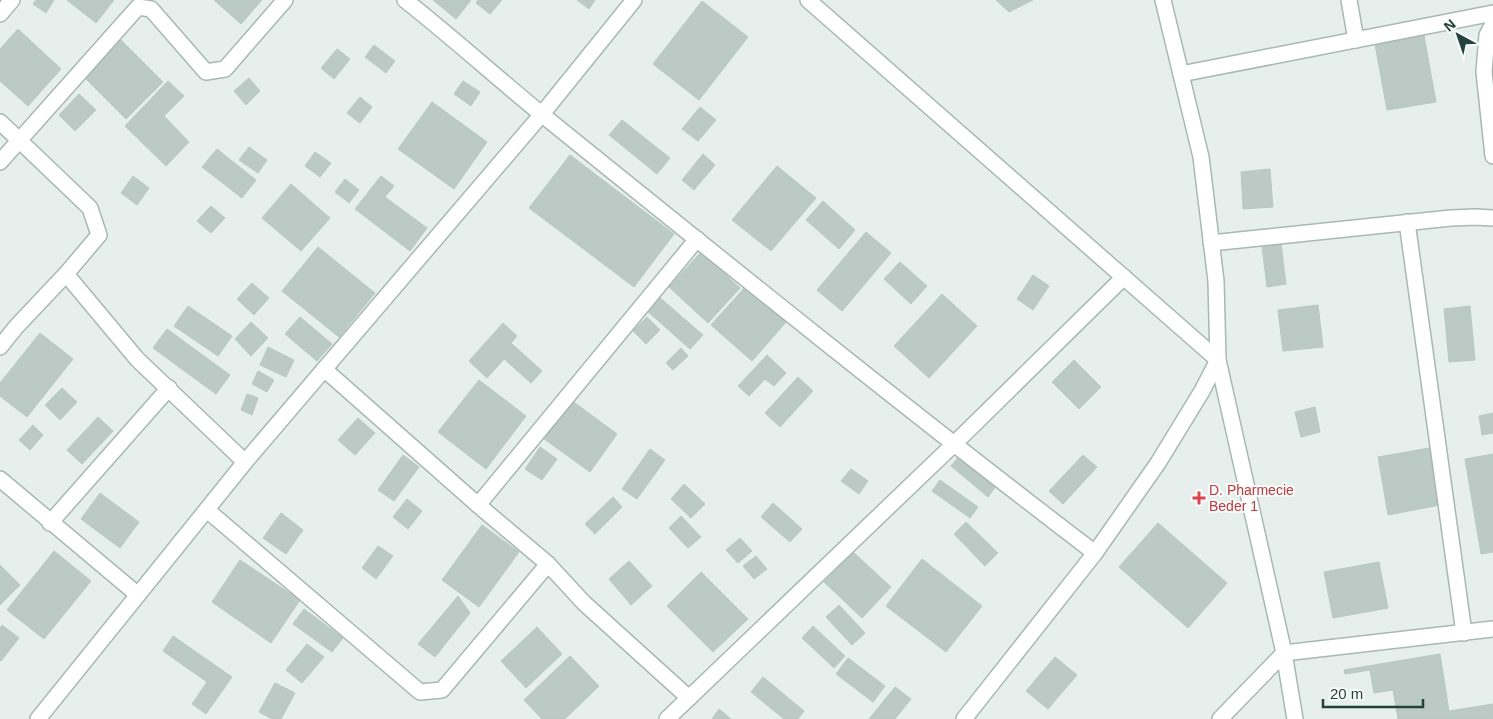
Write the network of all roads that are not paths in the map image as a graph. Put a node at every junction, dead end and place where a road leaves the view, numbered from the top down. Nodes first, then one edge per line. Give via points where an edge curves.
1 (12, 0) edge
2 (285, 0) edge
3 (405, 0) edge
4 (634, 0) edge
5 (808, 0) edge
6 (1163, 0) edge
7 (1349, 0) edge
8 (1493, 13) edge
9 (0, 14) edge
10 (1493, 24) edge
11 (1356, 40) junction
12 (1181, 74) junction
13 (542, 114) junction
14 (0, 122) edge
15 (20, 141) junction
16 (1493, 156) edge
17 (0, 162) edge
18 (1493, 218) edge
19 (1407, 222) junction
20 (697, 239) junction
21 (1211, 243) junction
22 (66, 274) junction
23 (1124, 277) junction
24 (0, 347) edge
25 (1218, 360) junction
26 (324, 369) junction
27 (169, 388) junction
28 (953, 445) junction
29 (245, 462) junction
30 (0, 479) edge
31 (478, 505) junction
32 (207, 510) junction
33 (50, 523) junction
34 (1095, 553) junction
35 (548, 564) junction
36 (138, 596) junction
37 (1493, 629) edge
38 (1464, 632) junction
39 (1284, 653) junction
40 (689, 698) junction
41 (38, 719) edge
42 (667, 719) edge
43 (964, 719) edge
44 (1220, 719) edge
45 (1296, 719) edge

1 - 9 street
2 - 15 street via 224,70 206,72 151,9 138,7
3 - 13 street
4 - 13 street
5 - 23 street
6 - 12 street
7 - 11 street
8 - 11 street
10 - 16 street via 1487,35 1484,72
11 - 12 street
12 - 21 street via 1201,157
13 - 20 street
13 - 26 street
14 - 15 street
15 - 17 street
15 - 22 street via 90,208 99,235
18 - 19 street via 1476,216
19 - 21 street
19 - 38 street
20 - 28 street
20 - 31 street
21 - 25 street via 1216,281
22 - 24 street
22 - 27 street via 137,359
23 - 25 street
23 - 28 street
25 - 34 street via 1163,455
25 - 39 street
26 - 29 street
26 - 31 street
27 - 29 street
27 - 33 street
28 - 34 street
28 - 40 street
29 - 32 street
30 - 33 street
31 - 35 street
32 - 35 street via 420,692 442,690
32 - 36 street
33 - 36 street
34 - 43 street
35 - 40 street via 584,603
36 - 41 street
37 - 38 street
38 - 39 street
39 - 44 street
39 - 45 street
40 - 42 street

